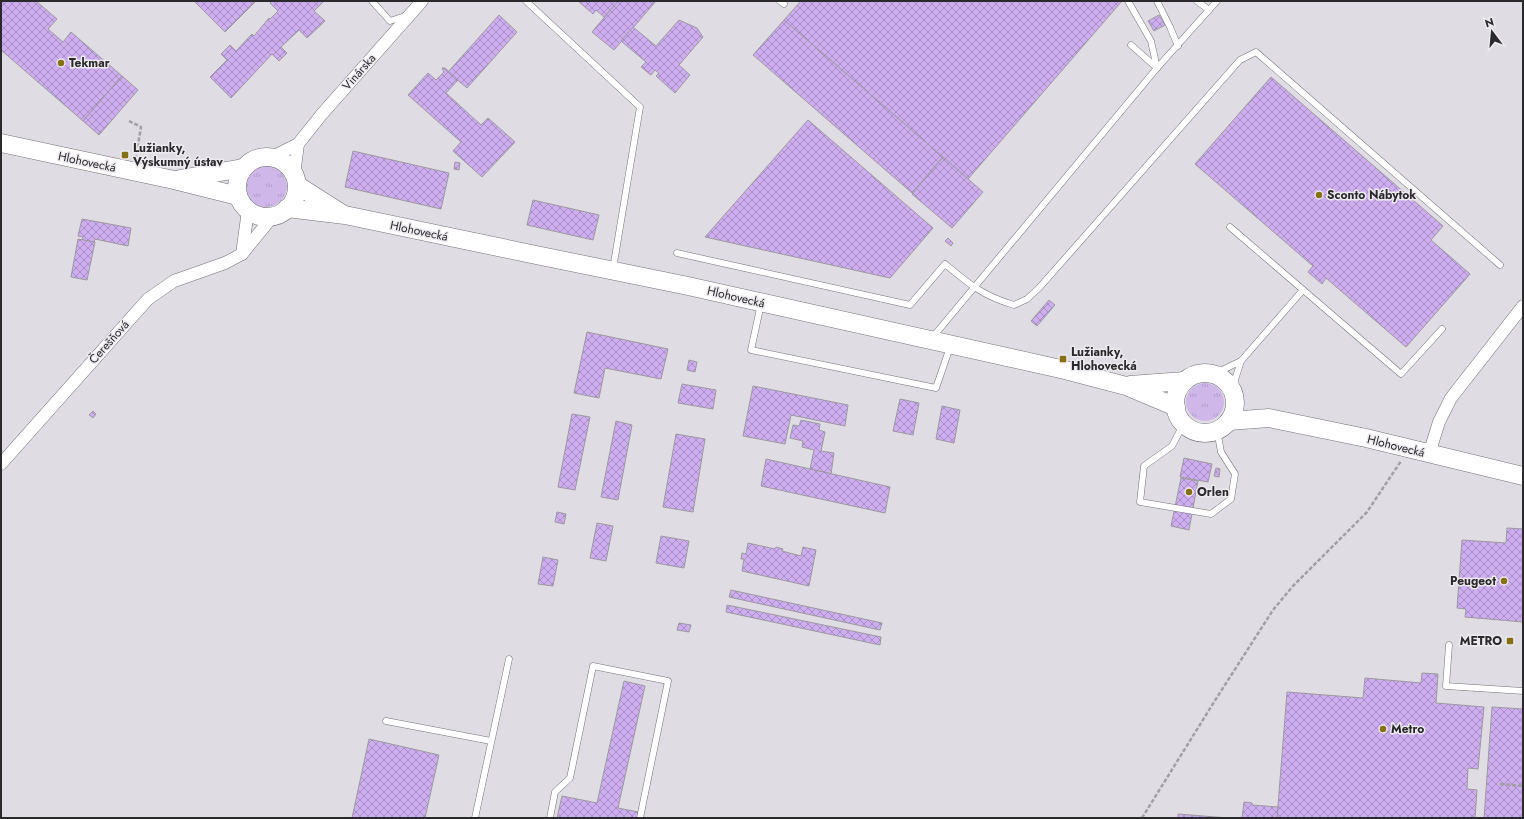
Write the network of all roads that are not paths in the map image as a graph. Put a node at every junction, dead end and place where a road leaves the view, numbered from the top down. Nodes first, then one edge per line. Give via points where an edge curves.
1 (372, 1) edge
2 (422, 1) edge
3 (526, 1) edge
4 (1128, 1) edge
5 (1157, 1) edge
6 (1197, 1) edge
7 (1217, 1) edge
8 (1209, 10) junction
9 (409, 15) junction
10 (1131, 45) dead end
11 (1178, 46) junction
12 (1157, 68) junction
13 (1, 143) edge
14 (298, 144) junction
15 (272, 157) junction
16 (243, 168) junction
17 (174, 180) junction
18 (296, 180) junction
19 (243, 203) junction
20 (280, 212) junction
21 (345, 215) junction
22 (1230, 227) dead end
23 (677, 252) dead end
24 (242, 254) junction
25 (1500, 265) dead end
26 (612, 271) junction
27 (974, 288) junction
28 (1303, 290) junction
29 (761, 303) junction
30 (1523, 306) edge
31 (1442, 329) dead end
32 (929, 340) junction
33 (951, 345) junction
34 (1241, 361) junction
35 (1214, 374) junction
36 (1185, 381) junction
37 (1126, 386) junction
38 (1234, 394) junction
39 (1176, 407) junction
40 (1269, 418) junction
41 (1184, 423) junction
42 (1223, 425) junction
43 (1429, 454) junction
44 (1, 464) edge
45 (1523, 476) edge
46 (1448, 644) dead end
47 (509, 659) dead end
48 (1523, 691) edge
49 (386, 721) dead end
50 (491, 742) junction
51 (475, 818) edge
52 (550, 818) edge
53 (640, 818) edge

1 - 9 lane via 390,21
2 - 9 street, Vinárska
3 - 26 lane via 640,107
4 - 12 lane via 1151,40
5 - 11 lane
6 - 8 lane
7 - 8 lane
8 - 11 lane
9 - 14 street, Vinárska
10 - 12 lane
11 - 12 lane
12 - 27 lane
13 - 17 main road, Hlohovecká
14 - 15 street, Vinárska
14 - 18 street
15 - 16 main road via 259,158
15 - 18 main road via 285,164
16 - 17 main road, Hlohovecká
16 - 19 main road via 237,185
17 - 19 main road, Hlohovecká
18 - 20 main road via 295,198
18 - 21 main road, Hlohovecká
19 - 20 main road via 260,216
19 - 24 street
20 - 21 main road, Hlohovecká
20 - 24 street, Čerešňová
21 - 26 main road, Hlohovecká
22 - 28 lane
23 - 27 lane via 910,305 945,264
24 - 44 street, Čerešňová via 226,263 174,281 148,299
25 - 27 lane via 1256,52 1240,60 1027,299 1014,305 994,299
26 - 29 main road, Hlohovecká
27 - 32 lane
28 - 31 lane via 1401,374
28 - 34 lane
29 - 32 main road, Hlohovecká
29 - 33 lane via 751,350 936,388
30 - 43 street via 1450,398
32 - 33 main road, Hlohovecká
33 - 37 main road, Hlohovecká
34 - 35 lane
34 - 38 lane
35 - 36 main road, Hlohovecká via 1198,374
35 - 38 main road, Hlohovecká via 1225,380
36 - 37 main road, Hlohovecká
36 - 39 main road via 1178,391
37 - 39 main road, Hlohovecká
38 - 40 main road, Hlohovecká
38 - 42 main road via 1234,412
39 - 41 main road
40 - 42 main road, Hlohovecká
40 - 43 main road, Hlohovecká
41 - 42 main road, Hlohovecká via 1196,431 1210,432
41 - 42 lane via 1172,446 1144,466 1140,502 1211,514 1231,499 1235,474 1221,452
43 - 45 main road, Hlohovecká
46 - 48 lane via 1446,686
47 - 50 lane
49 - 50 lane
50 - 51 lane
52 - 53 lane via 556,792 570,778 593,666 668,681

